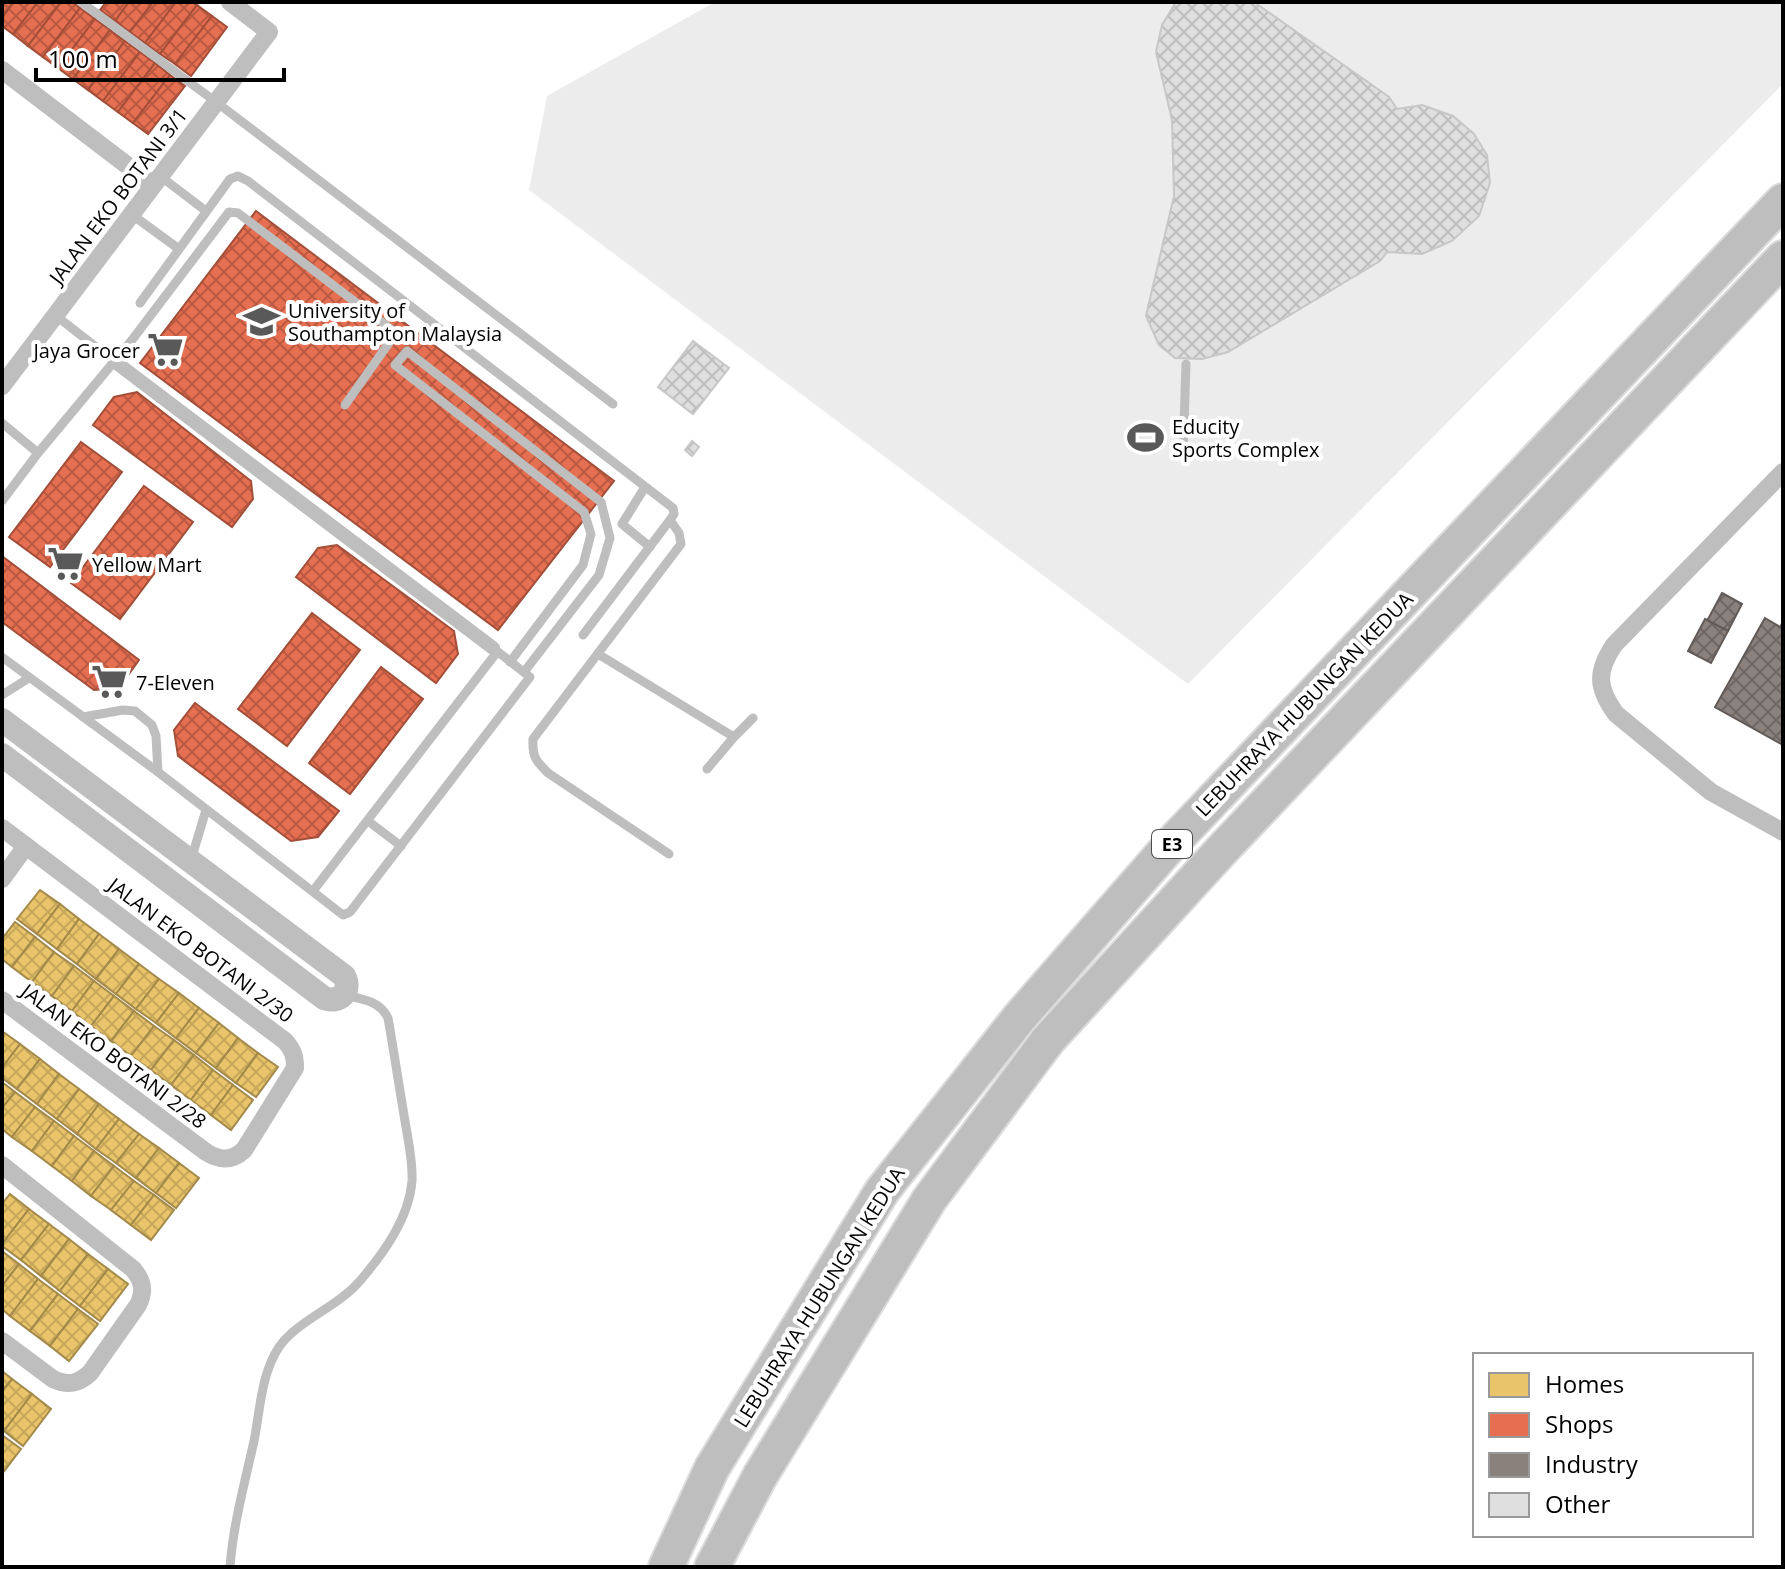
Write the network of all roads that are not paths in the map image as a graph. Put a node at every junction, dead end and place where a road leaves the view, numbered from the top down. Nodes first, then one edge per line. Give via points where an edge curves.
1 (81, 2) edge
2 (230, 2) edge
3 (2, 70) edge
4 (216, 102) junction
5 (157, 181) junction
6 (1783, 201) edge
7 (206, 211) junction
8 (131, 214) junction
9 (179, 249) junction
10 (1783, 258) edge
11 (140, 303) dead end
12 (55, 315) junction
13 (114, 361) junction
14 (1186, 364) dead end
15 (2, 386) edge
16 (613, 404) dead end
17 (345, 405) dead end
18 (2, 423) edge
19 (38, 453) junction
20 (1183, 456) dead end
21 (1783, 472) edge
22 (645, 487) junction
23 (2, 501) edge
24 (670, 520) junction
25 (650, 547) junction
26 (583, 635) dead end
27 (495, 650) junction
28 (598, 654) junction
29 (2, 657) edge
30 (510, 662) junction
31 (527, 674) junction
32 (29, 678) junction
33 (2, 695) edge
34 (83, 717) junction
35 (753, 718) dead end
36 (2, 720) edge
37 (734, 737) junction
38 (2, 755) edge
39 (707, 769) dead end
40 (158, 772) junction
41 (206, 810) junction
42 (368, 821) junction
43 (2, 828) edge
44 (1783, 832) edge
45 (26, 846) junction
46 (401, 846) junction
47 (669, 854) dead end
48 (191, 860) junction
49 (2, 879) edge
50 (313, 891) junction
51 (344, 995) junction
52 (2, 1000) edge
53 (200, 1147) joint
54 (2, 1165) edge
55 (2, 1341) edge
56 (230, 1567) edge
57 (666, 1567) edge
58 (712, 1567) edge

1 - 4 lane
2 - 4 street, JALAN EKO BOTANI 3/1 via 269,32
3 - 5 street
4 - 5 street, JALAN EKO BOTANI 3/1
4 - 16 lane
5 - 7 lane
5 - 8 street, JALAN EKO BOTANI 3/1
6 - 57 highway, LEBUHRAYA HUBUNGAN KEDUA / E3 via 1172,843 1019,1018 882,1191 712,1468
7 - 9 lane
7 - 22 lane via 230,179 248,181
8 - 9 lane
8 - 12 street, JALAN EKO BOTANI 3/1
9 - 11 lane
10 - 58 highway, LEBUHRAYA HUBUNGAN KEDUA / E3 via 1048,1040 929,1200 760,1476
12 - 13 lane
12 - 15 street, JALAN EKO BOTANI 3/1
13 - 17 lane via 229,212 238,213 396,333
13 - 19 lane
13 - 27 street
14 - 20 lane
18 - 19 lane
19 - 23 lane
21 - 44 street via 1614,645 1603,661 1600,680 1605,699 1628,724 1711,792
22 - 24 lane via 673,508
22 - 25 lane via 622,524
24 - 25 lane
24 - 28 lane via 681,544
25 - 26 lane
27 - 30 lane
27 - 42 lane
28 - 37 lane
28 - 47 lane via 533,739 532,753 548,773
29 - 32 lane
30 - 31 lane
30 - 31 lane via 583,565 591,534 584,512 395,365 407,351 601,502 610,538 599,575
31 - 46 lane
32 - 33 lane
32 - 34 lane
34 - 40 lane
34 - 40 lane via 135,711 152,725
35 - 37 lane
36 - 48 street
37 - 39 lane
38 - 51 street via 324,998 334,1001
40 - 41 lane
41 - 48 lane
41 - 50 lane
42 - 46 lane
42 - 50 lane
43 - 45 street
45 - 49 street
45 - 53 street, JALAN EKO BOTANI 2/30 via 292,1048 291,1077 244,1150 220,1159
46 - 50 lane via 350,912 343,915
48 - 51 street via 344,976
51 - 56 lane via 373,1002 388,1018 412,1182 404,1215 359,1282 289,1336 271,1361
52 - 53 street, JALAN EKO BOTANI 2/28
54 - 55 street via 133,1269 143,1286 138,1305 90,1373 73,1384 53,1379

